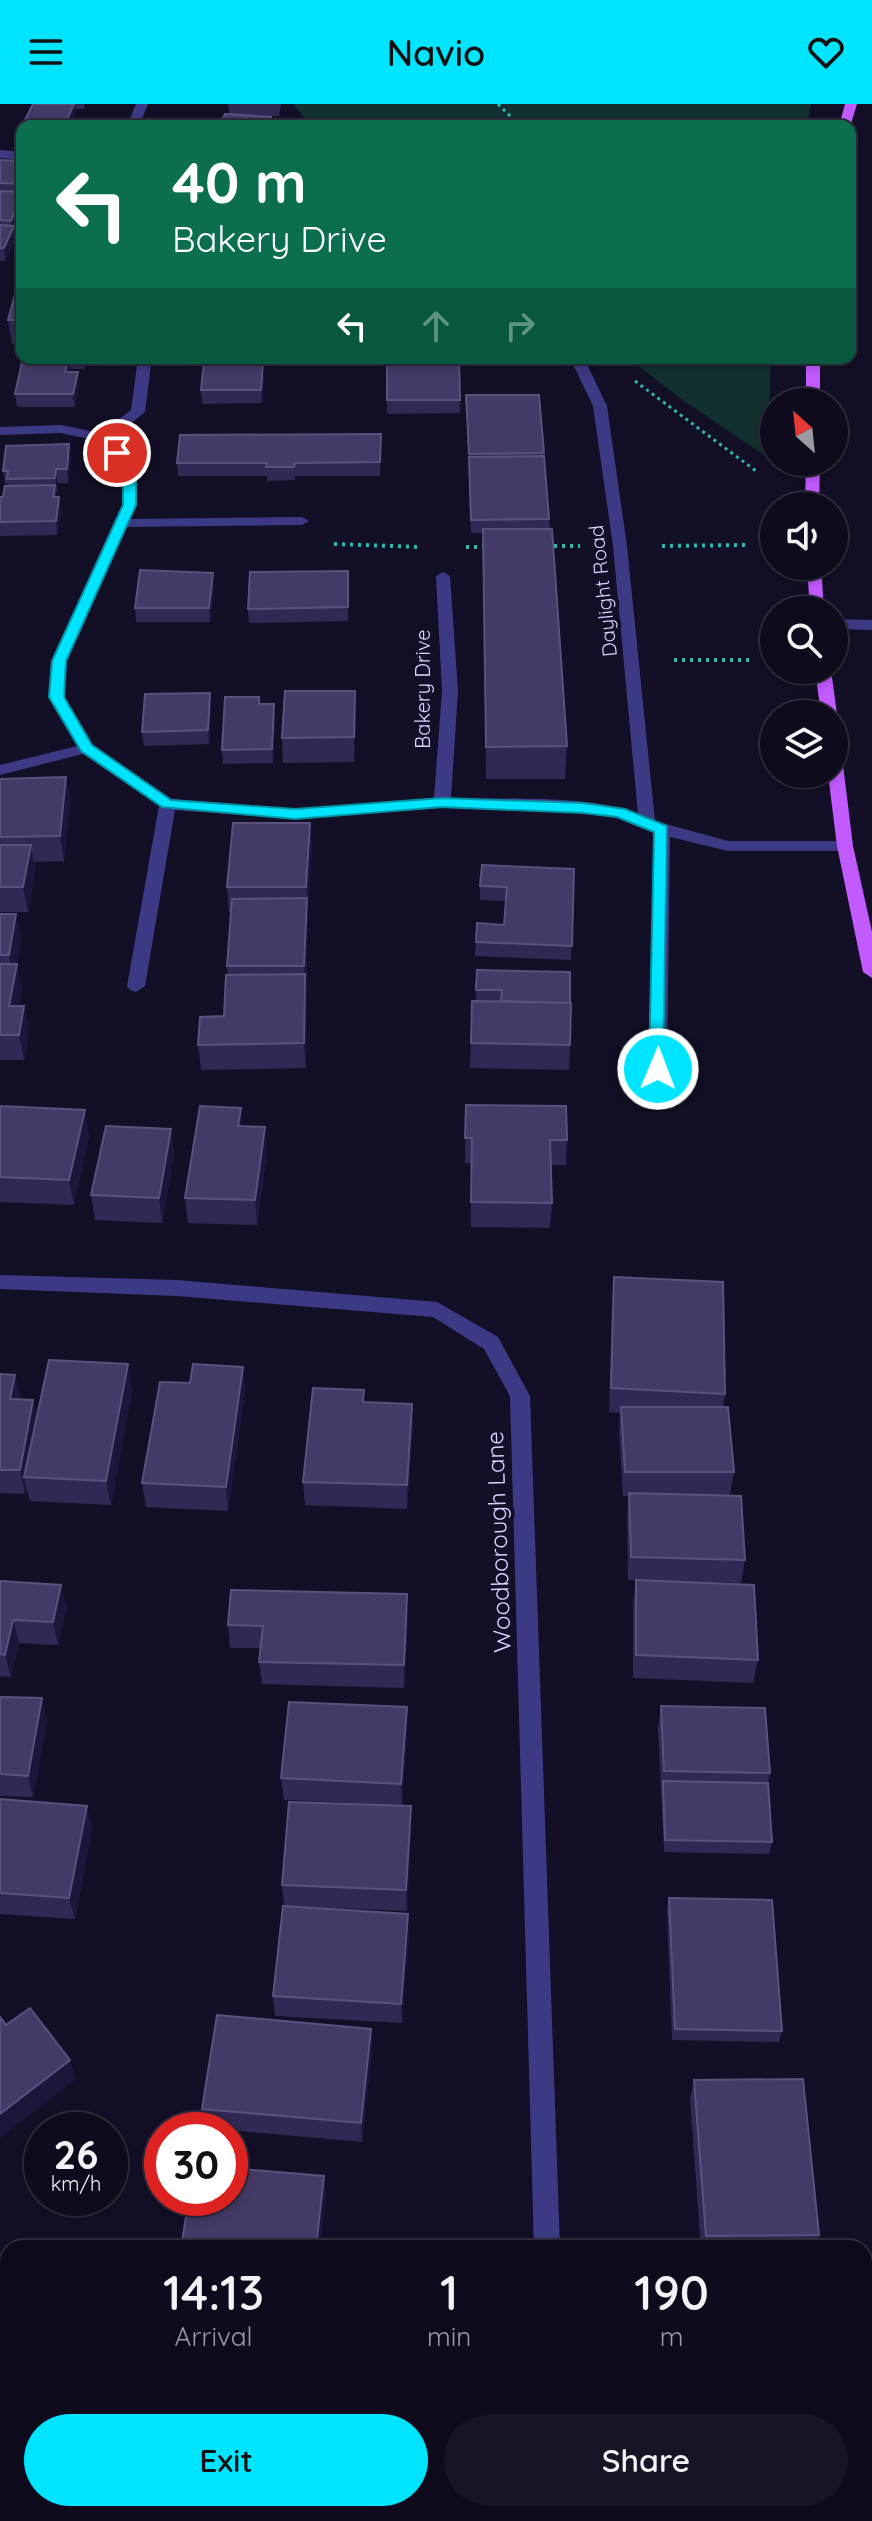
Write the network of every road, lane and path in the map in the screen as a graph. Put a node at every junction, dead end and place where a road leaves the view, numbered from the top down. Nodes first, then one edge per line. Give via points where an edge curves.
1 (498, 104) edge
2 (514, 120) edge
3 (144, 364) edge
4 (580, 364) edge
5 (813, 364) edge
6 (632, 378) dead end
7 (813, 388) edge
8 (0, 431) edge
9 (104, 438) junction
10 (756, 471) dead end
11 (302, 521) joint
12 (119, 523) junction
13 (747, 545) dead end
14 (545, 546) edge
15 (620, 546) junction
16 (427, 547) dead end
17 (456, 547) dead end
18 (501, 547) edge
19 (443, 576) dead end
20 (848, 624) edge
21 (872, 625) edge
22 (749, 660) dead end
23 (631, 661) junction
24 (86, 748) junction
25 (0, 770) edge
26 (838, 788) edge
27 (442, 803) junction
28 (168, 804) junction
29 (655, 827) junction
30 (845, 846) junction
31 (872, 972) edge
32 (136, 986) dead end
33 (658, 1069) dead end
34 (0, 1282) edge
35 (547, 2240) edge

1 - 2 path
3 - 9 street via 138,412
4 - 15 street, Daylight Road via 600,406
5 - 7 main road
6 - 10 path
8 - 9 street via 61,429
9 - 12 street via 130,467 129,505
11 - 12 street
11 - 16 path via 325,544
12 - 24 street via 59,661 56,697
13 - 15 path
14 - 15 path
15 - 23 street, Daylight Road
17 - 18 path
19 - 27 street, Bakery Drive via 450,691
20 - 21 street
22 - 23 path
23 - 29 street, Daylight Road
24 - 25 street
24 - 28 street
26 - 30 main road
27 - 28 street via 295,814
27 - 29 street via 583,808 620,813
28 - 32 street
29 - 30 street via 728,846
29 - 33 street, Daylight Road
30 - 31 main road
34 - 35 street, Woodborough Lane via 177,1288 437,1310 491,1343 520,1396

